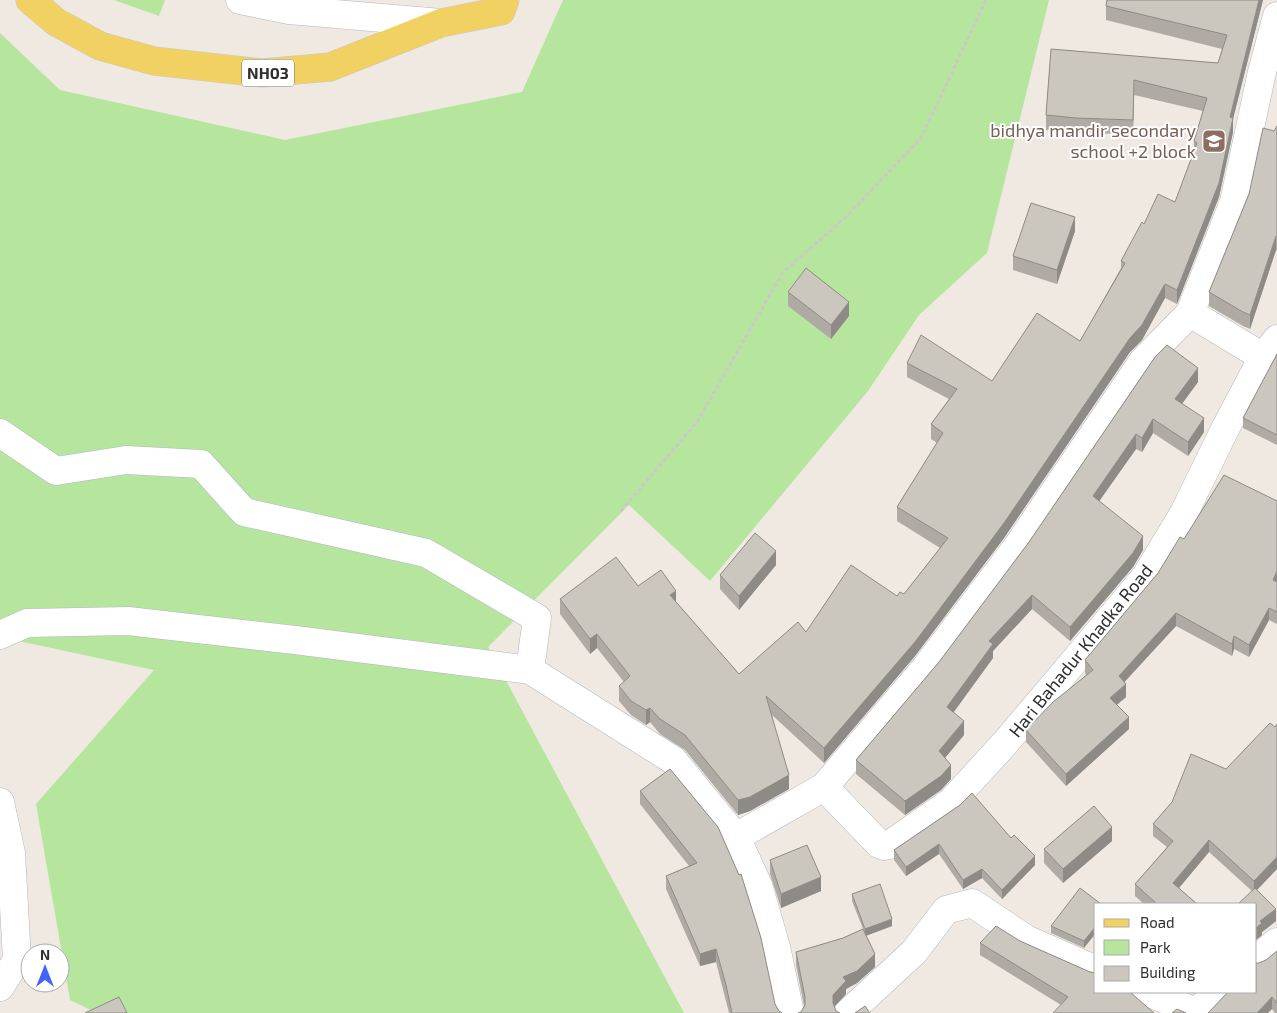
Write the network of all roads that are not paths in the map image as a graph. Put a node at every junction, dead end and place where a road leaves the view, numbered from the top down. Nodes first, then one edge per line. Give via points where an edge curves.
1 (30, 0) edge
2 (240, 0) edge
3 (505, 0) edge
4 (1277, 16) edge
5 (441, 23) junction
6 (1190, 313) junction
7 (1270, 348) edge
8 (0, 434) edge
9 (0, 635) edge
10 (530, 670) junction
11 (824, 787) junction
12 (0, 802) edge
13 (736, 838) junction
14 (1277, 942) edge
15 (1257, 959) edge
16 (1094, 969) edge
17 (0, 987) edge
18 (1149, 993) edge
19 (1218, 993) edge
20 (1196, 1012) edge
21 (790, 1013) edge
22 (848, 1013) edge

1 - 5 main road, NH03 via 56,22 100,46 154,62 262,73 330,67
2 - 5 street via 289,10
3 - 5 main road, NH03 via 501,11
4 - 6 street via 1234,202
6 - 7 street
6 - 11 street via 1143,361 1017,547 926,666
7 - 11 street, Hari Bahadur Khadka Road via 1184,513 1146,576 951,802 884,846
8 - 10 street via 56,470 126,460 201,464 244,512 426,553 537,618
9 - 10 street via 27,623 128,621
10 - 13 street via 673,760
11 - 13 street
12 - 17 street via 11,853 17,960
13 - 21 street via 758,885
14 - 15 street
16 - 22 street via 1026,939 972,904 946,910 914,952
18 - 20 street
19 - 20 street

